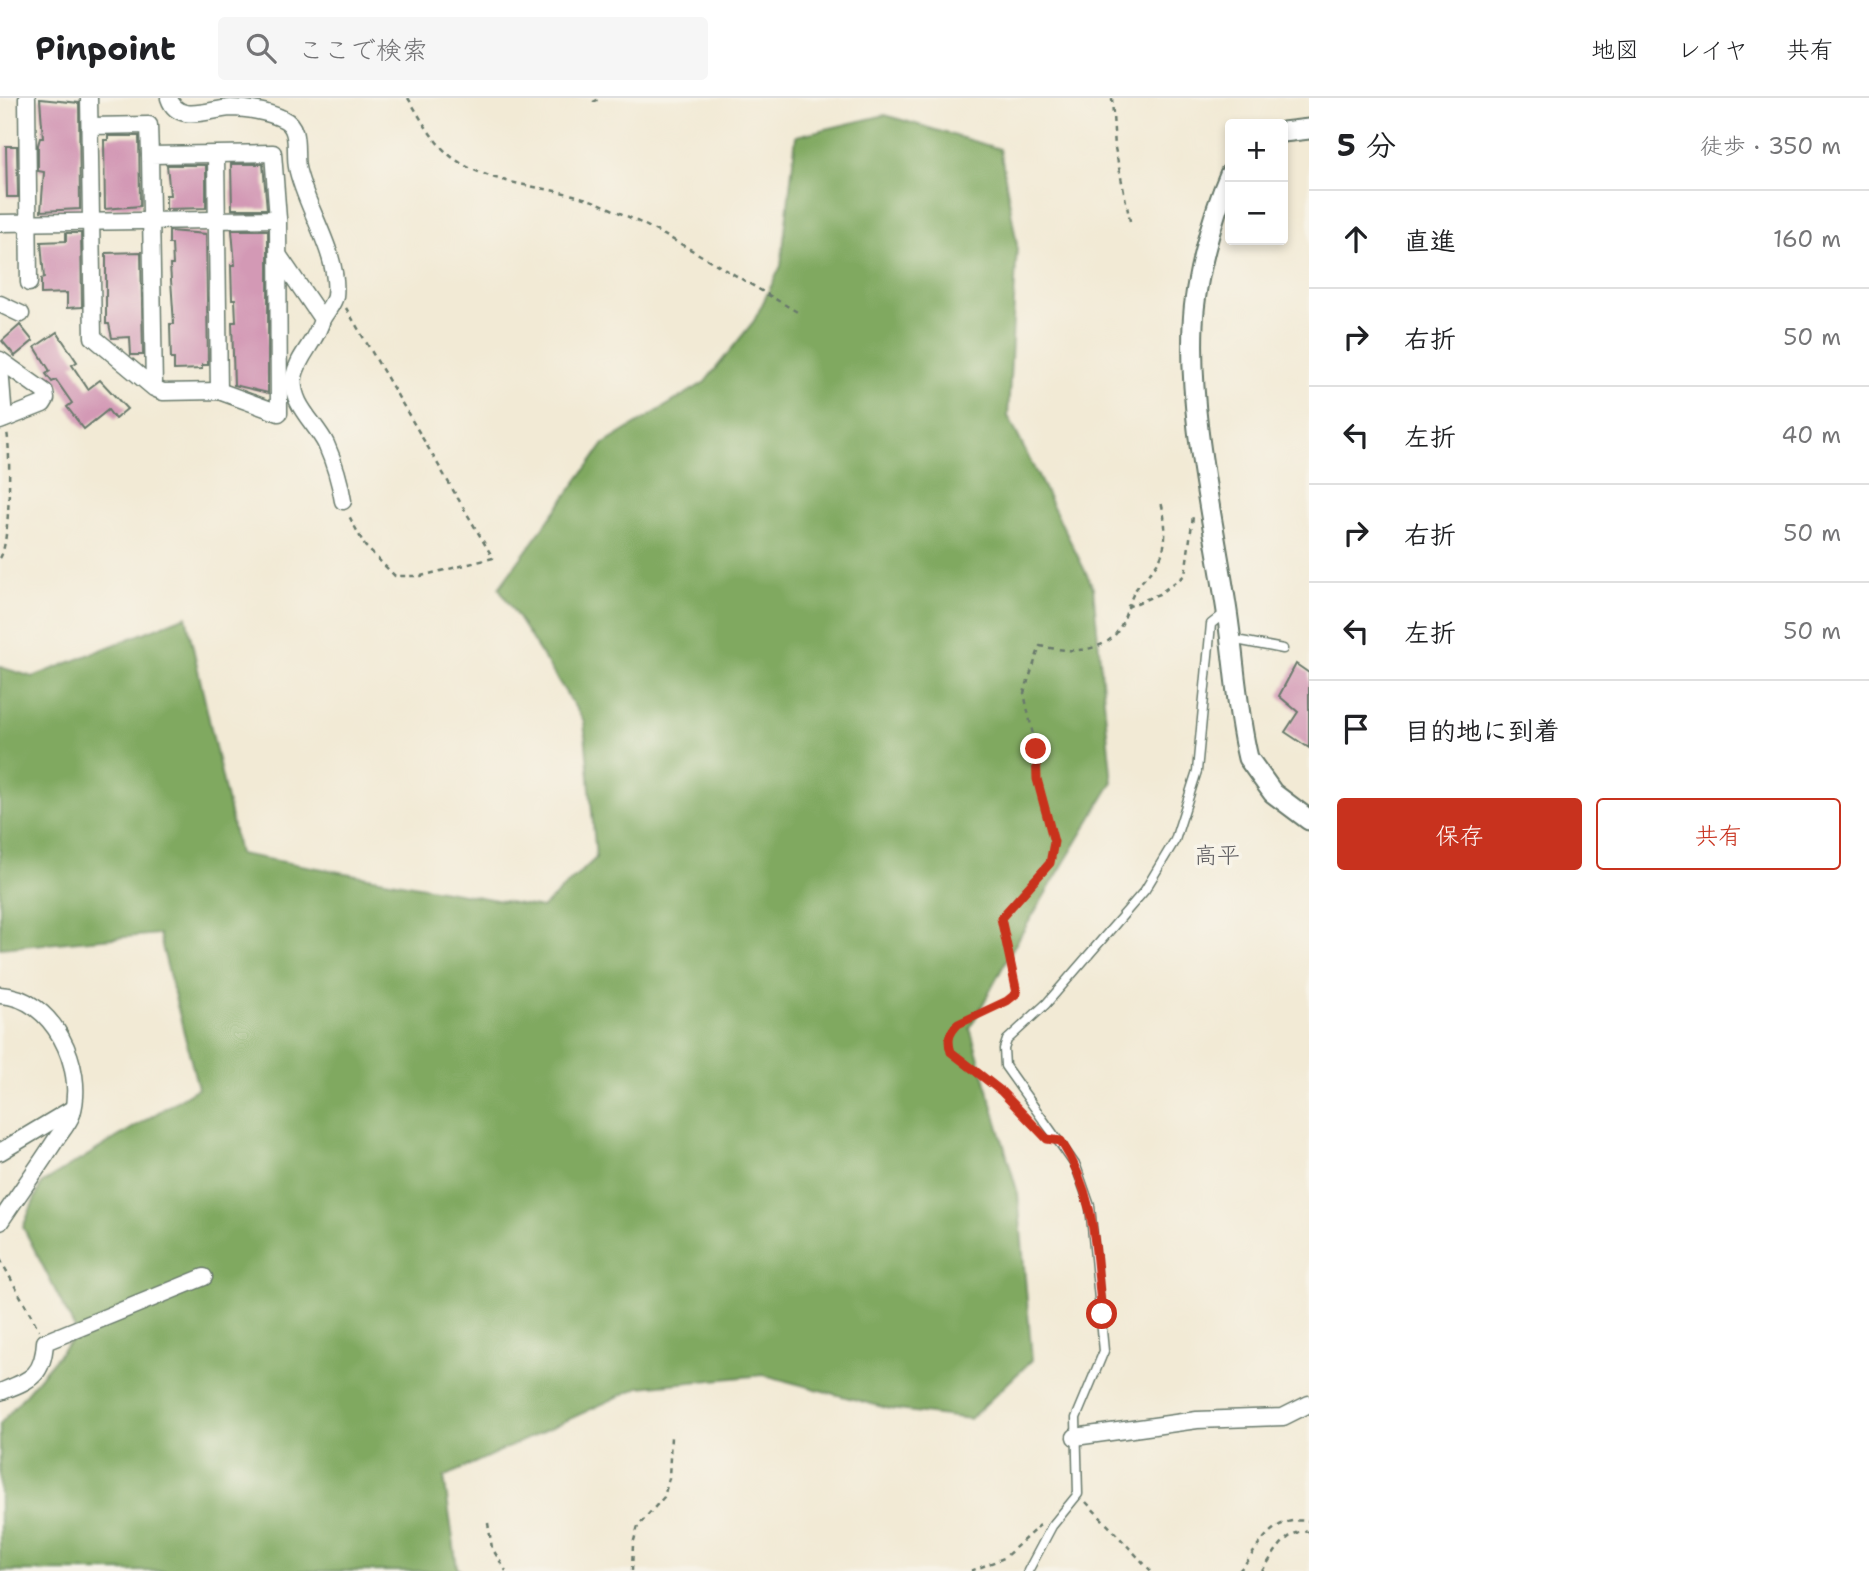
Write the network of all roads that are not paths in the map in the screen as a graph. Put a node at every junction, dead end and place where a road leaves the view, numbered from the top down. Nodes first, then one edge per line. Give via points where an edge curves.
1 (27, 98) edge
2 (89, 98) edge
3 (169, 98) edge
4 (90, 126) junction
5 (1309, 129) edge
6 (1288, 131) edge
7 (150, 155) junction
8 (216, 155) junction
9 (1227, 182) edge
10 (278, 219) junction
11 (90, 221) junction
12 (217, 221) junction
13 (27, 222) junction
14 (152, 222) junction
15 (0, 223) edge
16 (279, 256) junction
17 (29, 283) dead end
18 (0, 304) edge
19 (21, 314) dead end
20 (322, 319) junction
21 (0, 360) edge
22 (0, 367) edge
23 (154, 388) junction
24 (219, 391) junction
25 (2, 420) edge
26 (343, 501) road end
27 (1227, 611) junction
28 (1231, 639) junction
29 (1283, 649) dead end
30 (1309, 820) edge
31 (0, 995) edge
32 (72, 1109) junction
33 (0, 1152) edge
34 (0, 1222) edge
35 (204, 1277) dead end
36 (0, 1392) edge
37 (1309, 1404) edge
38 (1075, 1437) junction
39 (1028, 1571) edge

1 - 13 street
2 - 4 street
3 - 20 street via 183,113 234,108 285,119 293,127 297,167 320,223 334,291 335,298
4 - 7 street via 149,125
4 - 11 street
5 - 6 street
7 - 8 street
7 - 14 street
8 - 10 street via 272,153
8 - 12 street
9 - 27 street via 1196,295 1193,351
10 - 12 street
10 - 16 street
11 - 13 street
11 - 14 street
11 - 23 street via 93,337
12 - 14 street
12 - 24 street
13 - 15 street
13 - 17 street
14 - 23 street
16 - 20 street
16 - 24 street via 279,413
18 - 19 street
20 - 26 street via 300,359 294,378 296,398 325,442
21 - 25 street via 45,392 46,399
22 - 25 street
23 - 24 street via 163,392
27 - 28 street
27 - 38 lane via 1211,624 1197,771 1175,840 1145,890 1052,997 1007,1040 1004,1049 1005,1066 1061,1141 1076,1166 1090,1206 1104,1338 1100,1366 1078,1407
28 - 29 lane
28 - 30 street via 1242,735 1252,767 1273,793
31 - 32 street via 34,1005 59,1032 73,1077
32 - 33 street
32 - 34 street
35 - 36 street via 45,1342 40,1369 33,1377
37 - 38 street via 1283,1417 1197,1420
38 - 39 lane via 1078,1494

